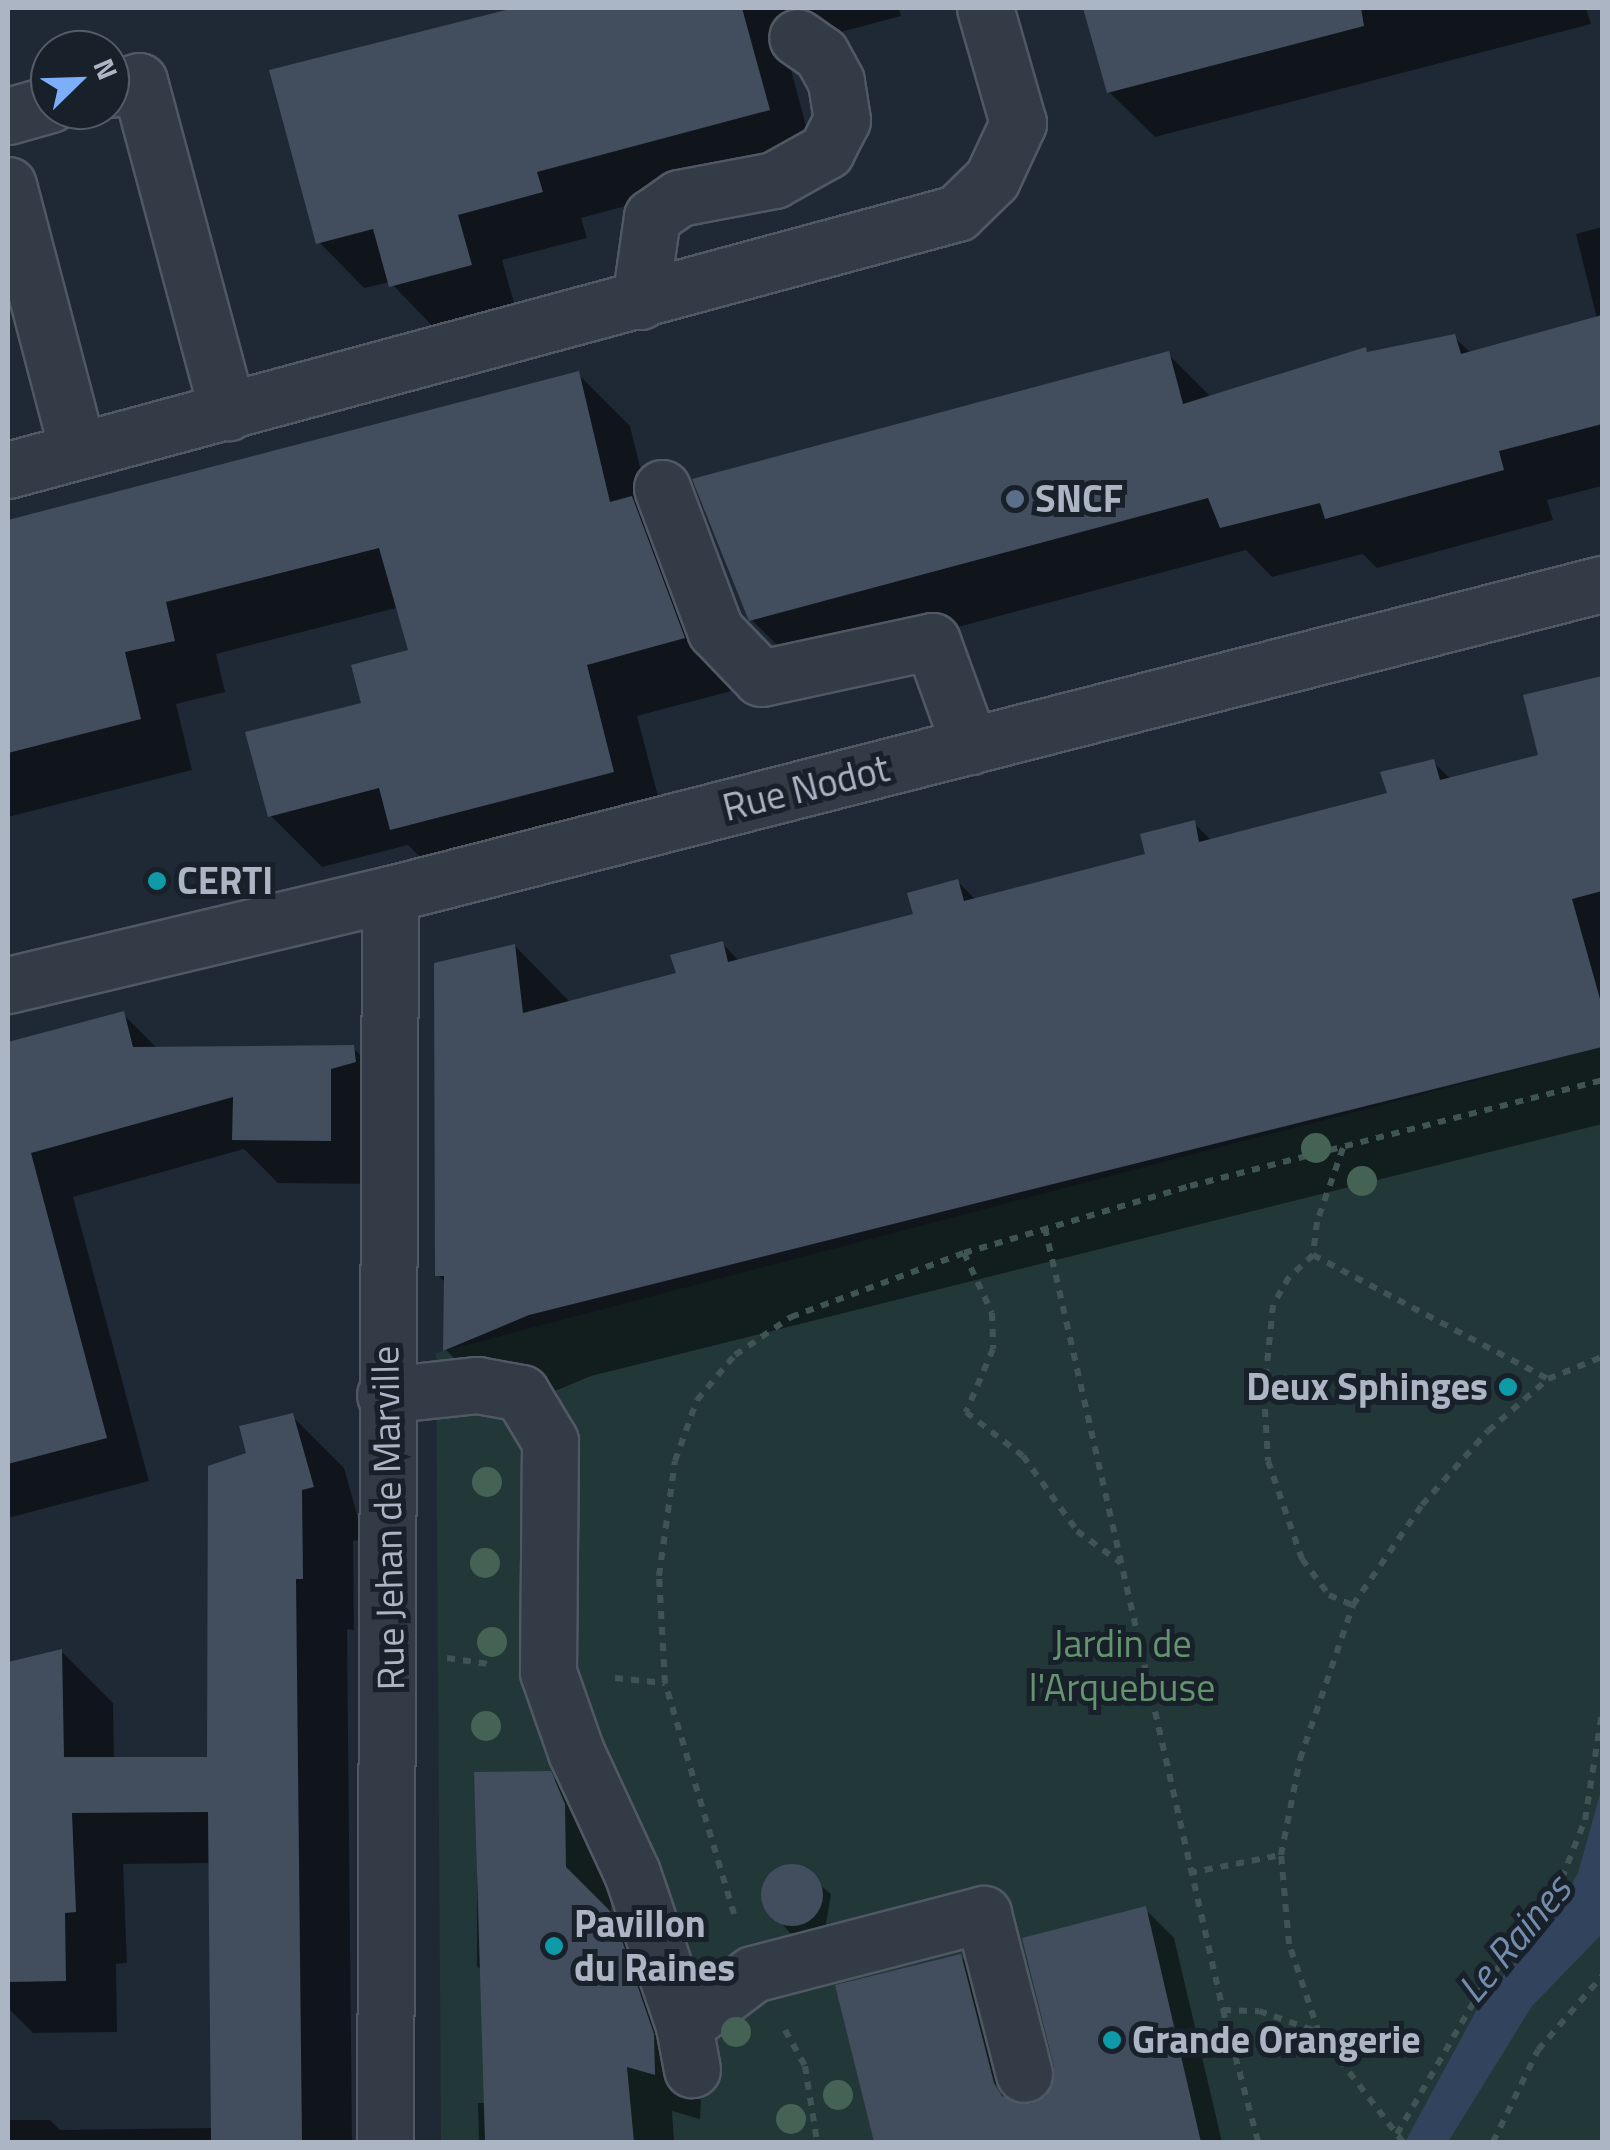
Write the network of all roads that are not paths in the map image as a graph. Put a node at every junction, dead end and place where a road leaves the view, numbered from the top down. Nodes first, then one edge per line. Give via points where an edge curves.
1 (986, 8) edge
2 (797, 37) dead end
3 (130, 83) edge
4 (8, 185) edge
5 (640, 301) junction
6 (228, 412) junction
7 (78, 451) junction
8 (8, 470) edge
9 (662, 488) dead end
10 (1602, 584) edge
11 (970, 746) junction
12 (390, 894) junction
13 (8, 985) edge
14 (385, 1396) junction
15 (1024, 2074) dead end
16 (385, 2142) edge

1 - 5 street via 1018,123 992,180 957,214
2 - 5 street via 821,54 836,81 842,120 826,151 774,180 679,198 652,217
3 - 6 street via 140,81
4 - 7 street
5 - 6 street
6 - 7 street
7 - 8 street
9 - 11 street via 716,630 761,678 932,641
10 - 11 street, Rue Nodot
11 - 12 street, Rue Nodot
12 - 13 street, Rue Nodot
12 - 14 street, Rue Jehan de Marville
14 - 15 street via 477,1385 521,1393 550,1441 548,1672 576,1752 632,1873 688,2048 753,1974 983,1914
14 - 16 street, Rue Jehan de Marville via 391,1650

